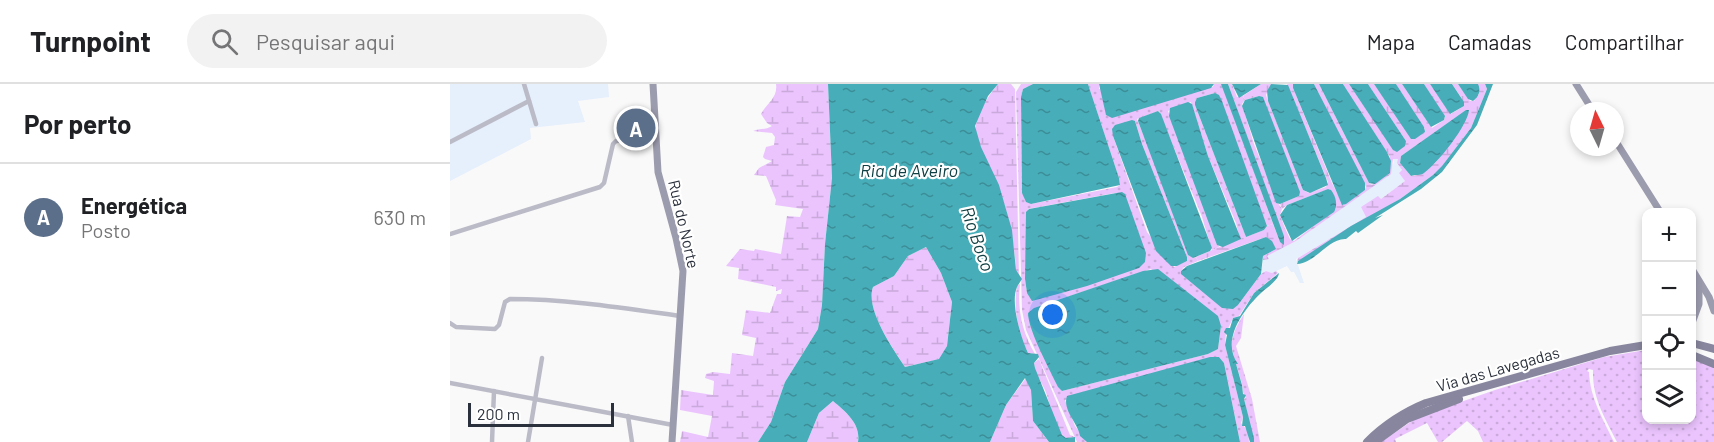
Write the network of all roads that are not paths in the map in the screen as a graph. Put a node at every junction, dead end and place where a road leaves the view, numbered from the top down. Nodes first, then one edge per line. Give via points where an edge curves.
1 (524, 84) edge
2 (653, 84) edge
3 (1578, 84) edge
4 (529, 100) junction
5 (1589, 102) edge
6 (536, 124) dead end
7 (656, 138) junction
8 (450, 142) edge
9 (1624, 155) edge
10 (1622, 156) edge
11 (1656, 208) edge
12 (1656, 208) edge
13 (450, 234) edge
14 (1696, 270) edge
15 (1696, 276) edge
16 (1699, 281) junction
17 (1714, 299) edge
18 (1714, 310) edge
19 (680, 316) junction
20 (1695, 316) edge
21 (450, 323) edge
22 (1696, 345) edge
23 (1642, 348) edge
24 (1642, 348) edge
25 (1714, 349) edge
26 (1696, 357) edge
27 (542, 358) dead end
28 (1714, 364) edge
29 (450, 383) edge
30 (494, 391) junction
31 (535, 399) junction
32 (628, 416) junction
33 (673, 425) junction
34 (1372, 441) edge
35 (492, 442) edge
36 (528, 442) edge
37 (632, 442) edge
38 (672, 442) edge

1 - 4 street
2 - 7 main road, Rua do Norte
3 - 5 main road
4 - 6 street
4 - 8 street
7 - 13 street via 616,141 600,187
7 - 19 main road, Rua do Norte via 661,186 682,259
9 - 11 main road
10 - 12 main road
14 - 17 main road
15 - 16 main road
16 - 18 main road
16 - 20 main road
19 - 21 street via 586,303 510,299 505,302 500,325 495,329 456,327
19 - 33 main road, Rua do Norte
22 - 25 main road
23 - 34 main road, Via das Lavegadas via 1608,353 1425,410
24 - 34 main road, Via das Lavegadas via 1610,351 1426,403 1411,409
26 - 28 main road
27 - 31 street
29 - 30 street
30 - 31 street
30 - 35 street
31 - 32 street
31 - 36 street
32 - 33 street
32 - 37 street
33 - 38 main road, Rua do Norte

